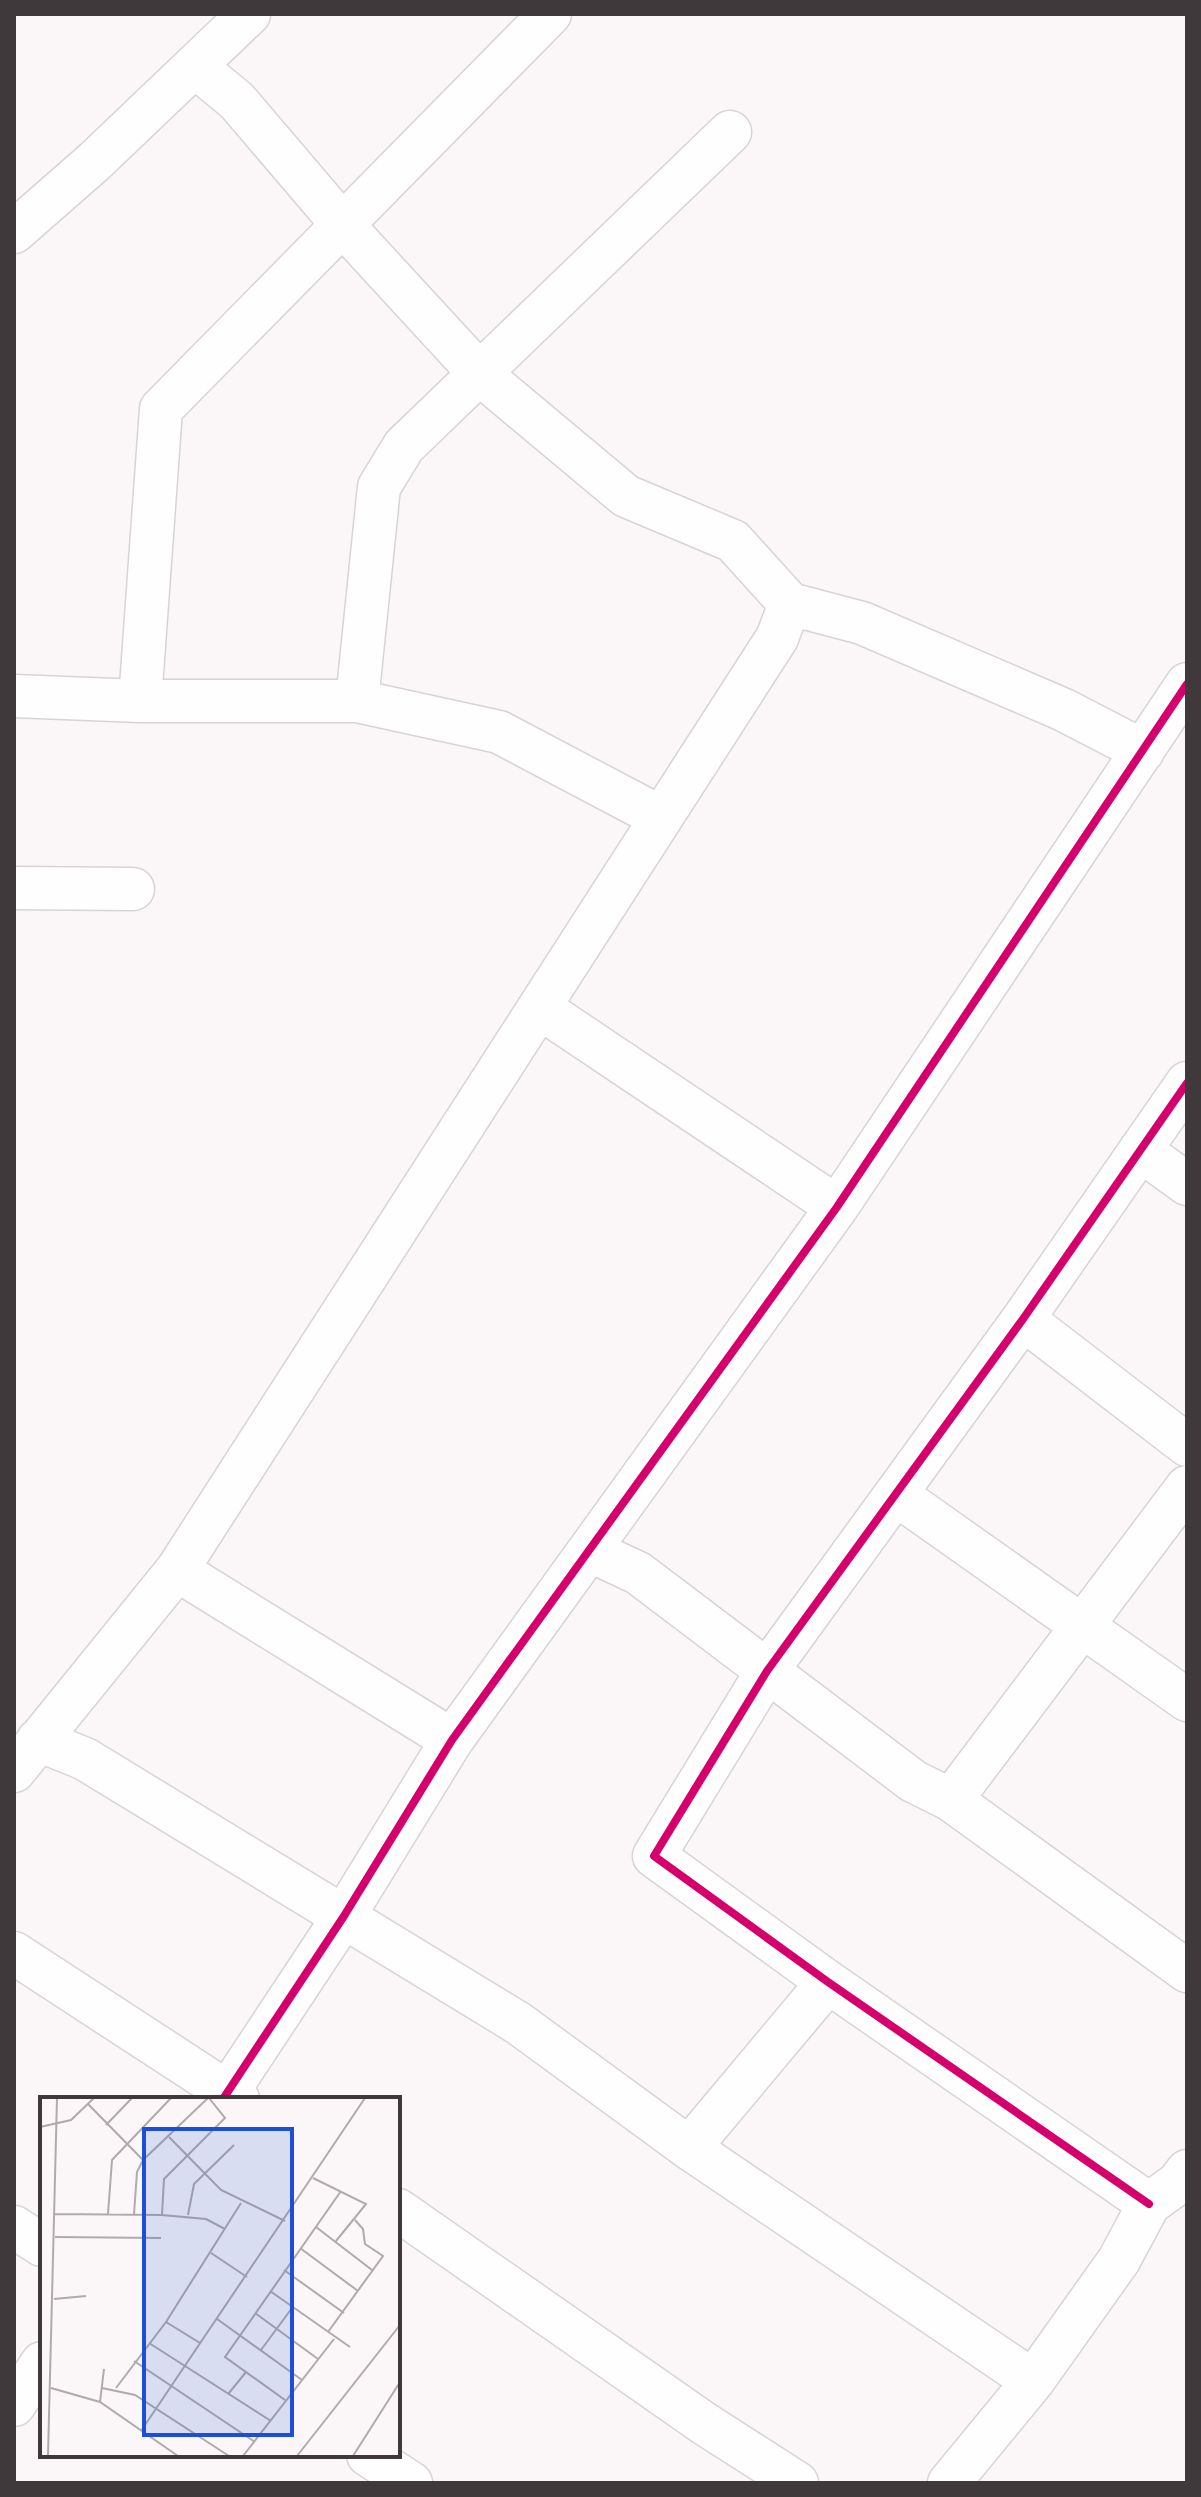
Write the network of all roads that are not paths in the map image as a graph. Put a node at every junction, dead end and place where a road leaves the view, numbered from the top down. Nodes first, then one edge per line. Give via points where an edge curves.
1 (249, 14) edge
2 (550, 14) edge
3 (196, 67) junction
4 (730, 132) dead end
5 (341, 223) junction
6 (14, 232) edge
7 (480, 374) junction
8 (790, 604) junction
9 (1187, 684) edge
10 (14, 696) edge
11 (140, 701) junction
12 (357, 701) junction
13 (1143, 751) junction
14 (660, 817) junction
15 (14, 888) edge
16 (133, 889) dead end
17 (540, 1008) junction
18 (1187, 1083) edge
19 (1140, 1150) junction
20 (1187, 1184) edge
21 (837, 1207) junction
22 (1023, 1319) junction
23 (1187, 1445) edge
24 (1187, 1487) edge
25 (897, 1495) junction
26 (591, 1551) junction
27 (177, 1570) junction
28 (1083, 1627) junction
29 (767, 1671) junction
30 (1187, 1700) edge
31 (452, 1740) junction
32 (26, 1755) edge
33 (951, 1800) junction
34 (344, 1916) junction
35 (14, 1953) edge
36 (1187, 1971) edge
37 (828, 1982) junction
38 (230, 2097) edge
39 (689, 2148) junction
40 (1187, 2171) edge
41 (1149, 2204) junction
42 (400, 2211) edge
43 (14, 2227) edge
44 (40, 2244) edge
45 (40, 2366) edge
46 (1033, 2381) junction
47 (14, 2405) edge
48 (371, 2457) edge
49 (411, 2483) edge
50 (797, 2483) edge
51 (949, 2483) edge

1 - 3 street
2 - 5 street
3 - 5 street via 237,101
3 - 6 street
4 - 7 street
5 - 7 street
5 - 11 street via 161,409
7 - 8 street via 626,496 733,541
7 - 12 street via 404,446 379,487
8 - 13 street via 862,623 1064,710
8 - 14 street via 777,638
9 - 13 street
10 - 11 street
11 - 12 street
12 - 14 street via 499,732
13 - 21 street
14 - 17 street
15 - 16 street
17 - 21 street
17 - 27 street
18 - 19 street
19 - 20 street
19 - 22 street
21 - 26 street
22 - 23 street
22 - 25 street
24 - 28 street
25 - 28 street
25 - 29 street
26 - 29 street via 638,1573
26 - 31 street
27 - 31 street
27 - 32 street
28 - 30 street
28 - 33 street
29 - 33 street via 913,1781
29 - 37 street via 654,1856
31 - 34 street
32 - 34 street via 85,1759
33 - 36 street
34 - 38 street
34 - 39 street via 518,2023
35 - 38 street
37 - 39 street
37 - 41 street
39 - 46 street
40 - 41 street
41 - 46 street via 1119,2260
42 - 50 street
43 - 44 street
45 - 47 street
46 - 51 street
48 - 49 street

